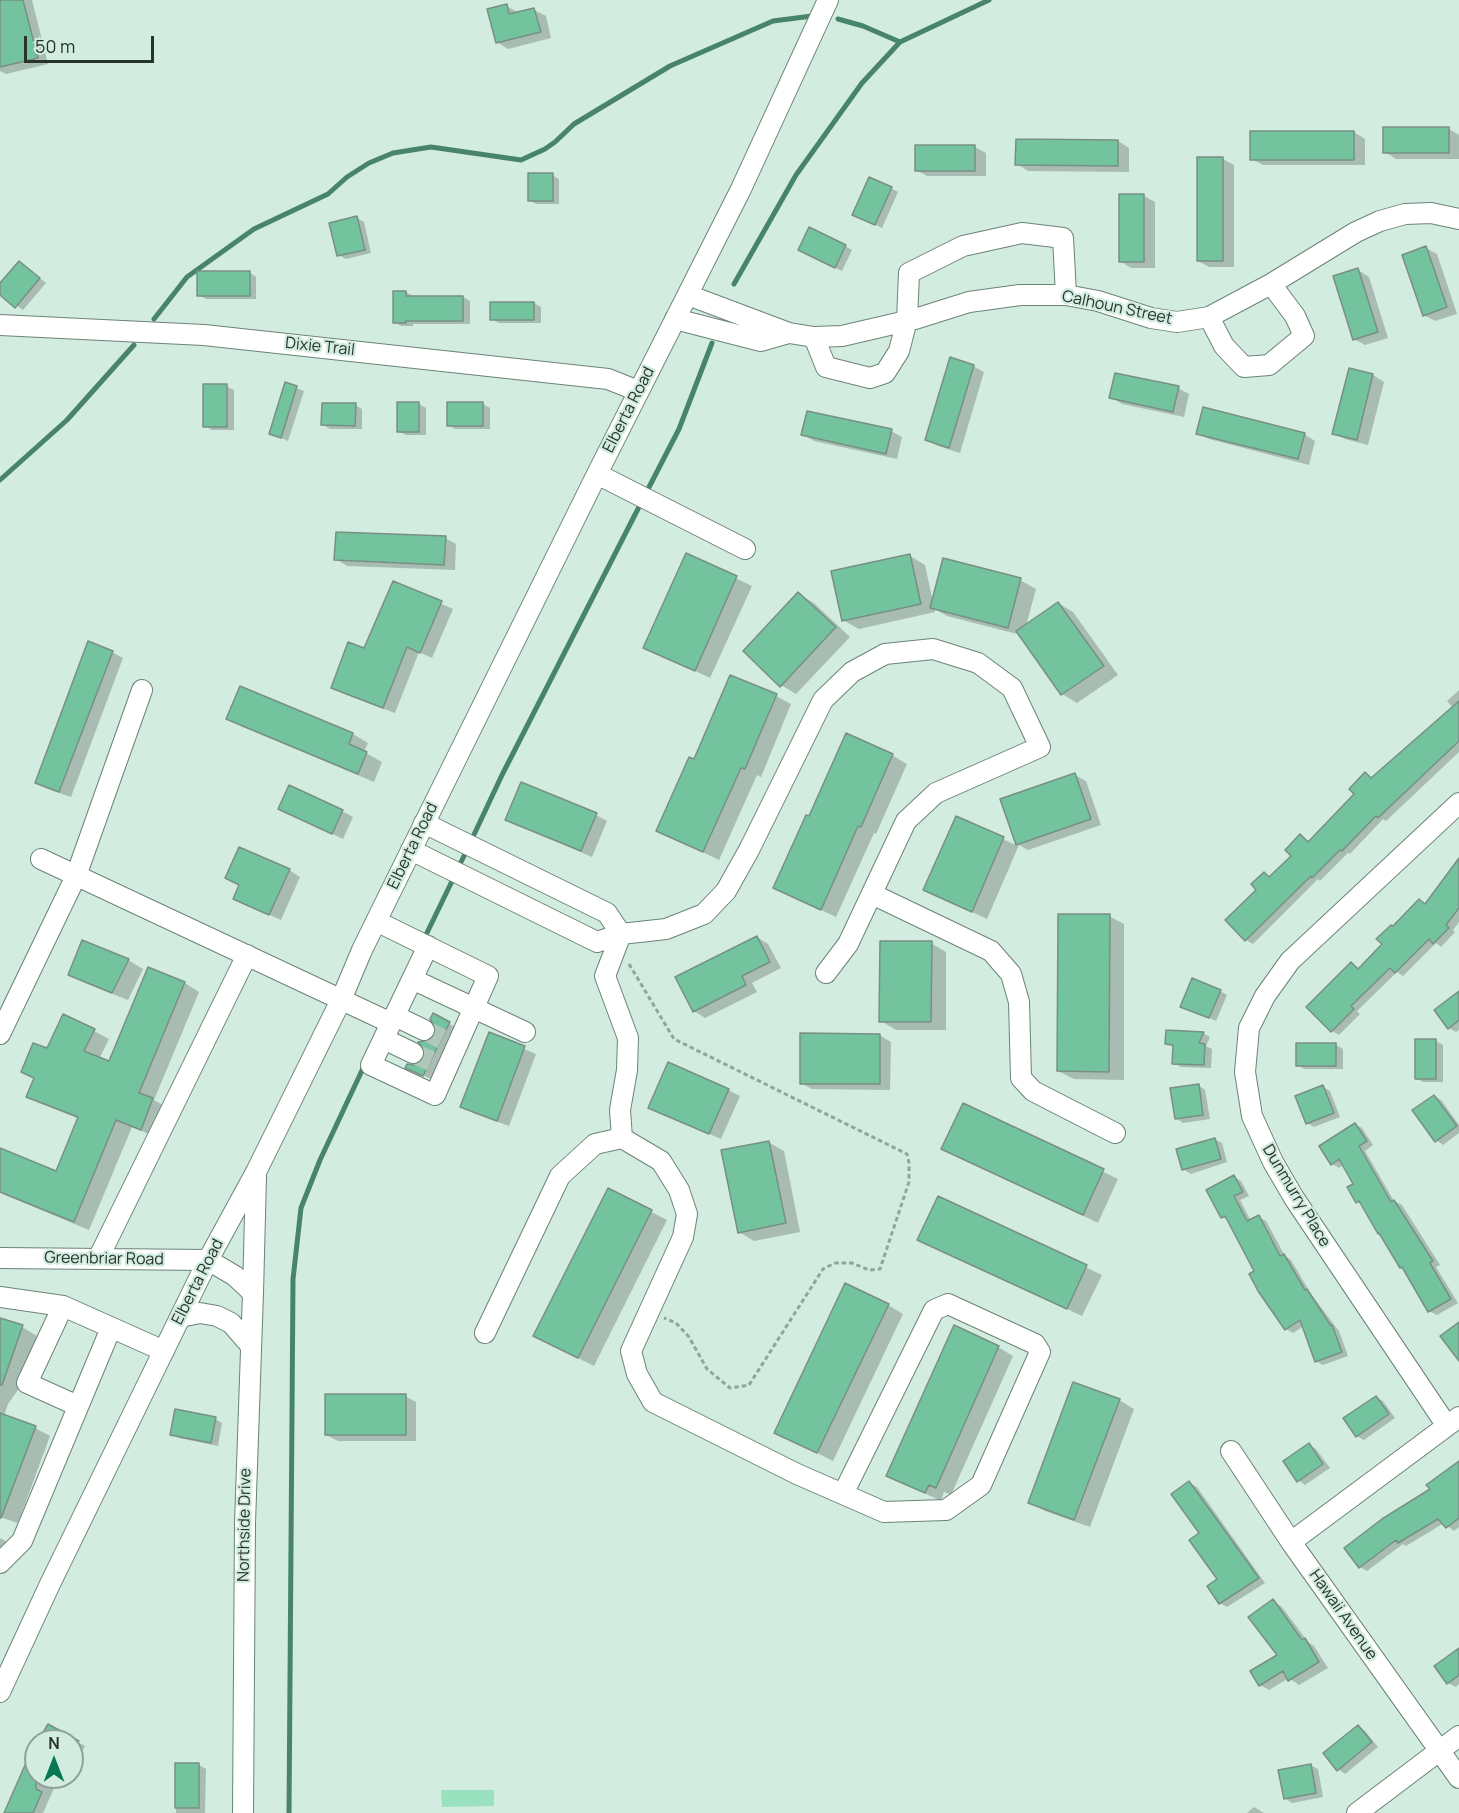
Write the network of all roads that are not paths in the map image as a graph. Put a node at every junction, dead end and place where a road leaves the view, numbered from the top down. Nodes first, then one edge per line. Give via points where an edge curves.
1 (828, 0) edge
2 (1459, 219) edge
3 (1271, 284) junction
4 (688, 295) junction
5 (1066, 295) junction
6 (1209, 317) junction
7 (675, 319) junction
8 (907, 320) junction
9 (0, 325) edge
10 (789, 333) junction
11 (814, 337) junction
12 (638, 391) junction
13 (597, 474) junction
14 (745, 549) dead end
15 (142, 690) dead end
16 (1459, 802) edge
17 (424, 823) junction
18 (411, 850) junction
19 (41, 859) dead end
20 (76, 876) junction
21 (872, 894) junction
22 (576, 897) junction
23 (376, 921) junction
24 (563, 925) junction
25 (619, 939) junction
26 (428, 946) junction
27 (247, 955) junction
28 (826, 973) dead end
29 (412, 979) junction
30 (341, 1000) junction
31 (473, 1009) junction
32 (390, 1026) junction
33 (525, 1032) dead end
34 (0, 1034) edge
35 (441, 1038) junction
36 (413, 1053) tunnel mouth
37 (1115, 1133) dead end
38 (622, 1138) junction
39 (256, 1172) junction
40 (0, 1258) edge
41 (98, 1259) junction
42 (208, 1260) junction
43 (253, 1293) junction
44 (0, 1297) edge
45 (63, 1306) junction
46 (180, 1317) junction
47 (111, 1328) junction
48 (485, 1333) dead end
49 (251, 1346) junction
50 (164, 1351) junction
51 (78, 1406) junction
52 (1453, 1421) edge
53 (1231, 1451) dead end
54 (843, 1494) junction
55 (1291, 1542) junction
56 (1, 1559) edge
57 (0, 1692) edge
58 (1459, 1736) edge
59 (1439, 1751) junction
60 (1459, 1778) edge
61 (243, 1813) edge
62 (1358, 1813) edge

1 - 4 street, Elberta Road
2 - 3 street, Calhoun Street via 1431,213 1405,214 1380,221
3 - 6 street, Calhoun Street
3 - 6 street via 1304,336 1269,365 1244,367 1224,346
4 - 7 street, Elberta Road
4 - 10 street, Calhoun Street
5 - 6 street, Calhoun Street via 1151,318 1177,321
5 - 8 street, Calhoun Street via 994,297
5 - 8 street via 1063,238 1022,233 963,246 909,273
7 - 10 street, Calhoun Street via 761,341
7 - 12 street, Elberta Road
8 - 11 street, Calhoun Street via 842,336
8 - 11 street via 899,351 885,373 870,378 826,367
9 - 12 street, Dixie Trail via 204,335 608,379
10 - 11 street, Calhoun Street
12 - 13 street, Elberta Road
13 - 14 street
13 - 17 street, Elberta Road
15 - 20 street
16 - 52 street, Dunmurry Place via 1290,961 1249,1028 1245,1072 1252,1116 1294,1198
17 - 18 street, Elberta Road
17 - 22 street
18 - 23 street, Elberta Road
18 - 24 street
19 - 20 street
20 - 27 street
20 - 34 street
21 - 25 street via 906,821 936,793 1040,747 1012,688 978,663 933,649 885,654 852,672 823,700 726,891 704,914 666,929
21 - 28 street via 848,944
21 - 37 street via 991,951 1011,974 1019,1002 1021,1078 1033,1091
22 - 24 street
22 - 25 street via 607,913
23 - 26 street
23 - 30 street, Elberta Road
24 - 25 street via 597,942
25 - 38 street via 605,976 628,1038 620,1110
26 - 29 street
26 - 31 street via 488,976
27 - 30 street
27 - 41 street
29 - 31 street
29 - 32 street
30 - 32 street
30 - 39 street, Elberta Road
31 - 33 street
31 - 35 street
32 - 35 street
32 - 35 street via 371,1065 435,1095
32 - 36 street
38 - 48 street via 595,1144 560,1176
38 - 54 street via 662,1161 679,1190 687,1214 684,1237 631,1351 637,1374 653,1402
39 - 42 street, Elberta Road
39 - 43 street, Northside Drive
40 - 41 street, Greenbriar Road
41 - 42 street, Greenbriar Road
42 - 43 street via 235,1276
42 - 46 street, Elberta Road
43 - 49 street, Northside Drive
44 - 45 street
45 - 47 street
45 - 51 street via 27,1383
46 - 49 street via 200,1313 217,1316 231,1323
46 - 50 street, Elberta Road
47 - 50 street
47 - 51 street
49 - 61 street, Northside Drive
50 - 57 street, Elberta Road
51 - 56 street via 22,1540
52 - 55 street, Dunmurry Place
53 - 55 street, Hawaii Avenue
54 - 54 street via 934,1310 948,1304 1035,1344 1040,1352 981,1485 946,1510 884,1512
55 - 59 street, Hawaii Avenue
58 - 59 street
59 - 60 street, Hawaii Avenue
59 - 62 street

